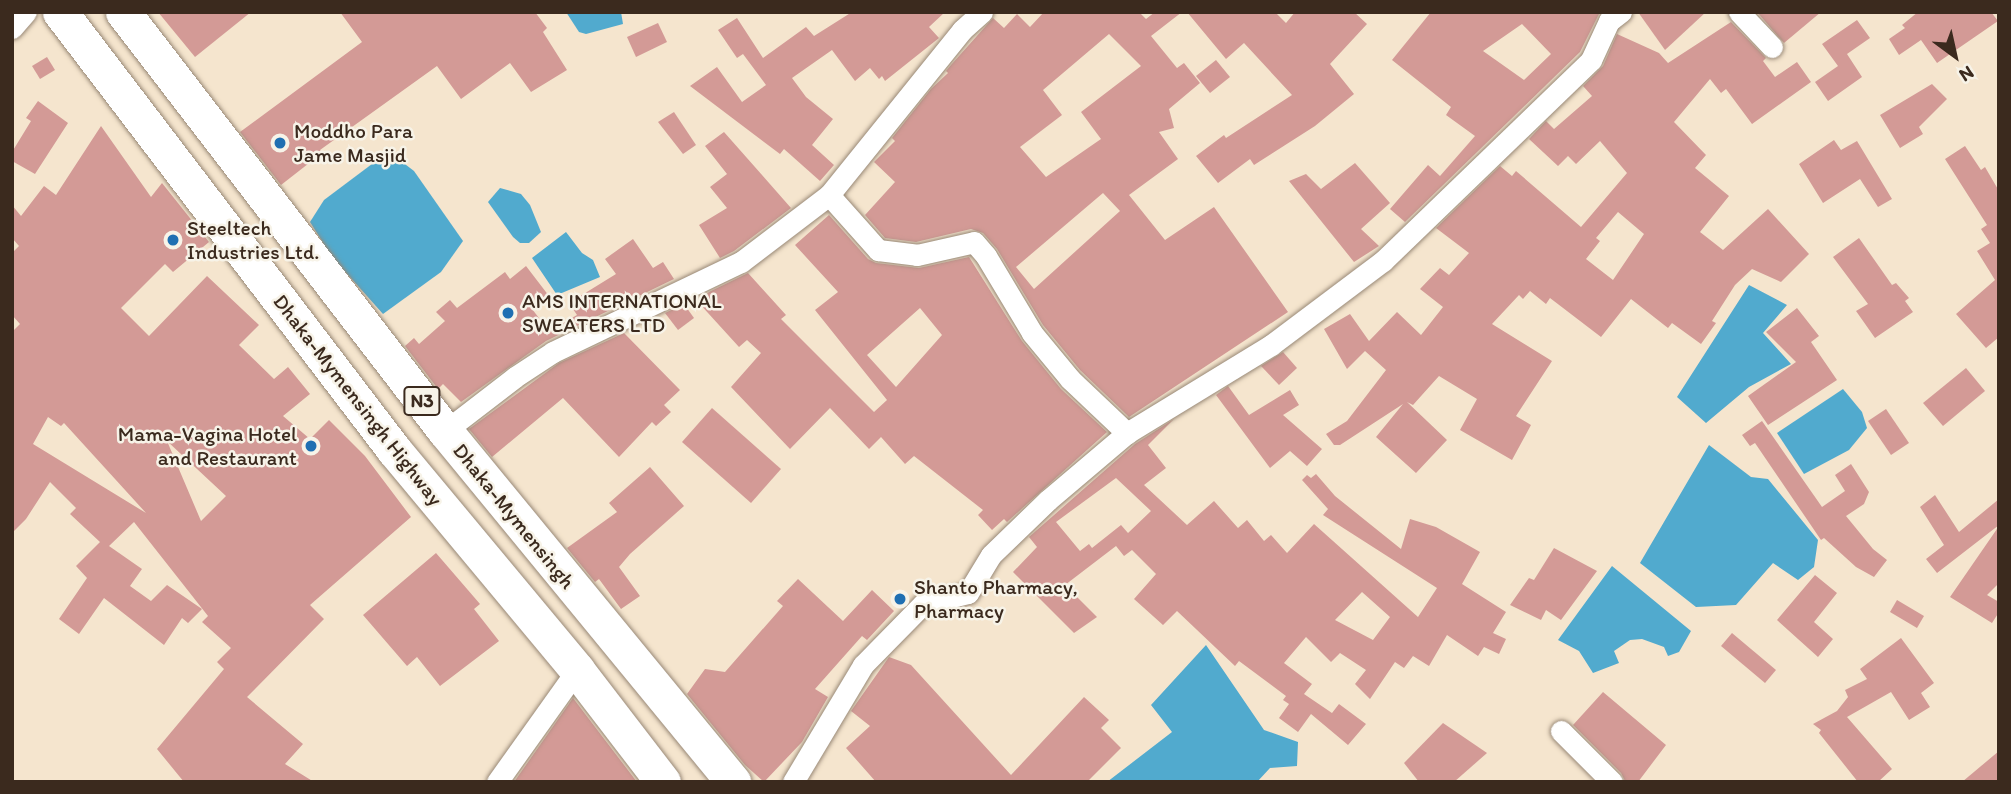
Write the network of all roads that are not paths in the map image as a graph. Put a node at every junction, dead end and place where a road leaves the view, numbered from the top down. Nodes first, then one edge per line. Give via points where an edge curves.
1 (26, 12) edge
2 (60, 12) edge
3 (123, 12) edge
4 (982, 12) edge
5 (1620, 12) edge
6 (1739, 12) edge
7 (12, 28) edge
8 (1772, 47) dead end
9 (829, 195) junction
10 (445, 431) junction
11 (1127, 433) junction
12 (577, 670) junction
13 (1561, 731) dead end
14 (497, 782) edge
15 (663, 782) edge
16 (733, 782) edge
17 (793, 782) edge
18 (1612, 782) edge

1 - 7 street
2 - 12 highway, Dhaka-Mymensingh Highway / N3 via 394,450
3 - 10 highway, Dhaka-Mymensingh / N3
4 - 9 street via 962,30
5 - 11 street via 1609,21 1591,60 1383,261 1271,345
6 - 8 street
9 - 10 street via 741,262 553,352
9 - 11 street via 878,250 917,255 974,242 1032,333 1070,379
10 - 16 highway, Dhaka-Mymensingh / N3
11 - 17 street via 991,555 968,593 923,604 863,665
12 - 14 street
12 - 15 highway, Dhaka-Mymensingh Highway / N3
13 - 18 street

